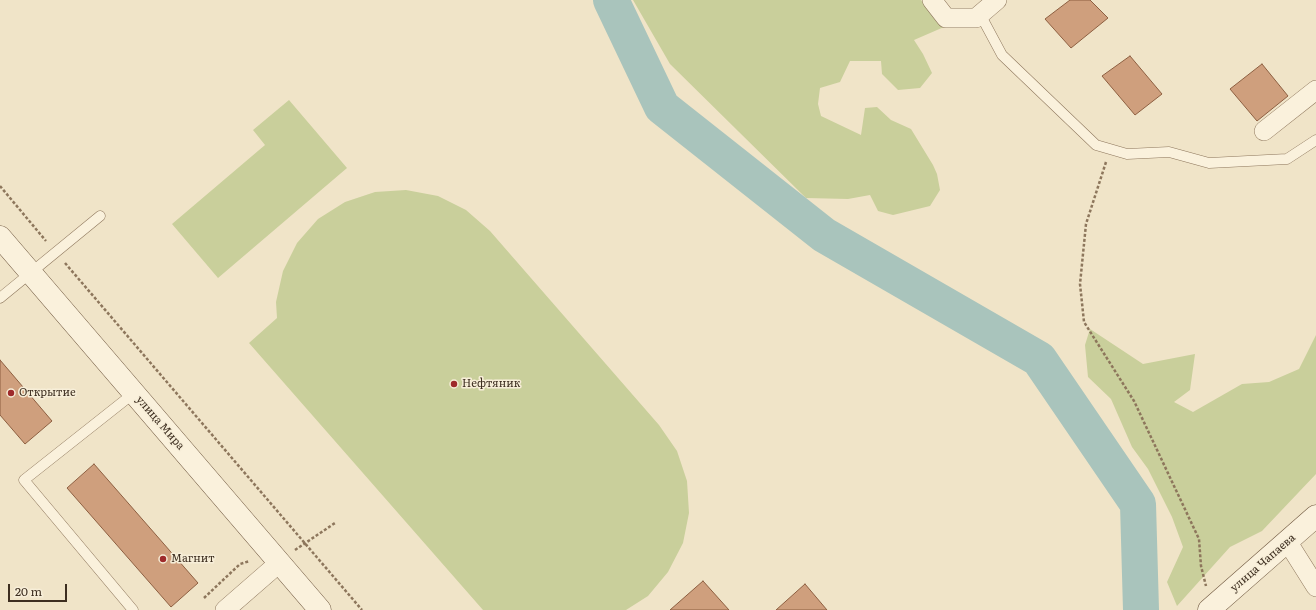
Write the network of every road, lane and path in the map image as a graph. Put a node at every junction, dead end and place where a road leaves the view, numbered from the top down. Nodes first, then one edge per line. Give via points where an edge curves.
1 (932, 0) edge
2 (997, 0) edge
3 (978, 16) junction
4 (1316, 90) edge
5 (1264, 131) dead end
6 (1316, 140) edge
7 (1110, 149) junction
8 (0, 186) edge
9 (100, 216) dead end
10 (0, 237) edge
11 (56, 252) junction
12 (31, 273) junction
13 (0, 298) edge
14 (134, 393) junction
15 (1316, 516) edge
16 (1287, 541) junction
17 (279, 563) junction
18 (1316, 586) edge
19 (1210, 609) edge
20 (133, 610) edge
21 (224, 610) edge
22 (320, 610) edge
23 (362, 610) edge

1 - 3 street via 946,18
2 - 3 street
3 - 7 lane via 1002,56 1096,145
4 - 5 street
6 - 7 lane via 1287,159 1208,163 1169,152 1127,154
7 - 19 path via 1086,224 1080,284 1084,322 1134,401 1199,539 1201,566
8 - 11 path
9 - 11 lane
10 - 12 street, улица Мира
11 - 12 lane
11 - 23 path
12 - 13 lane
12 - 14 street, улица Мира
14 - 17 street, улица Мира
14 - 20 lane via 24,480
15 - 16 street, улица Чапаева
16 - 18 street
16 - 19 street, улица Чапаева
17 - 21 street
17 - 22 street, улица Мира

